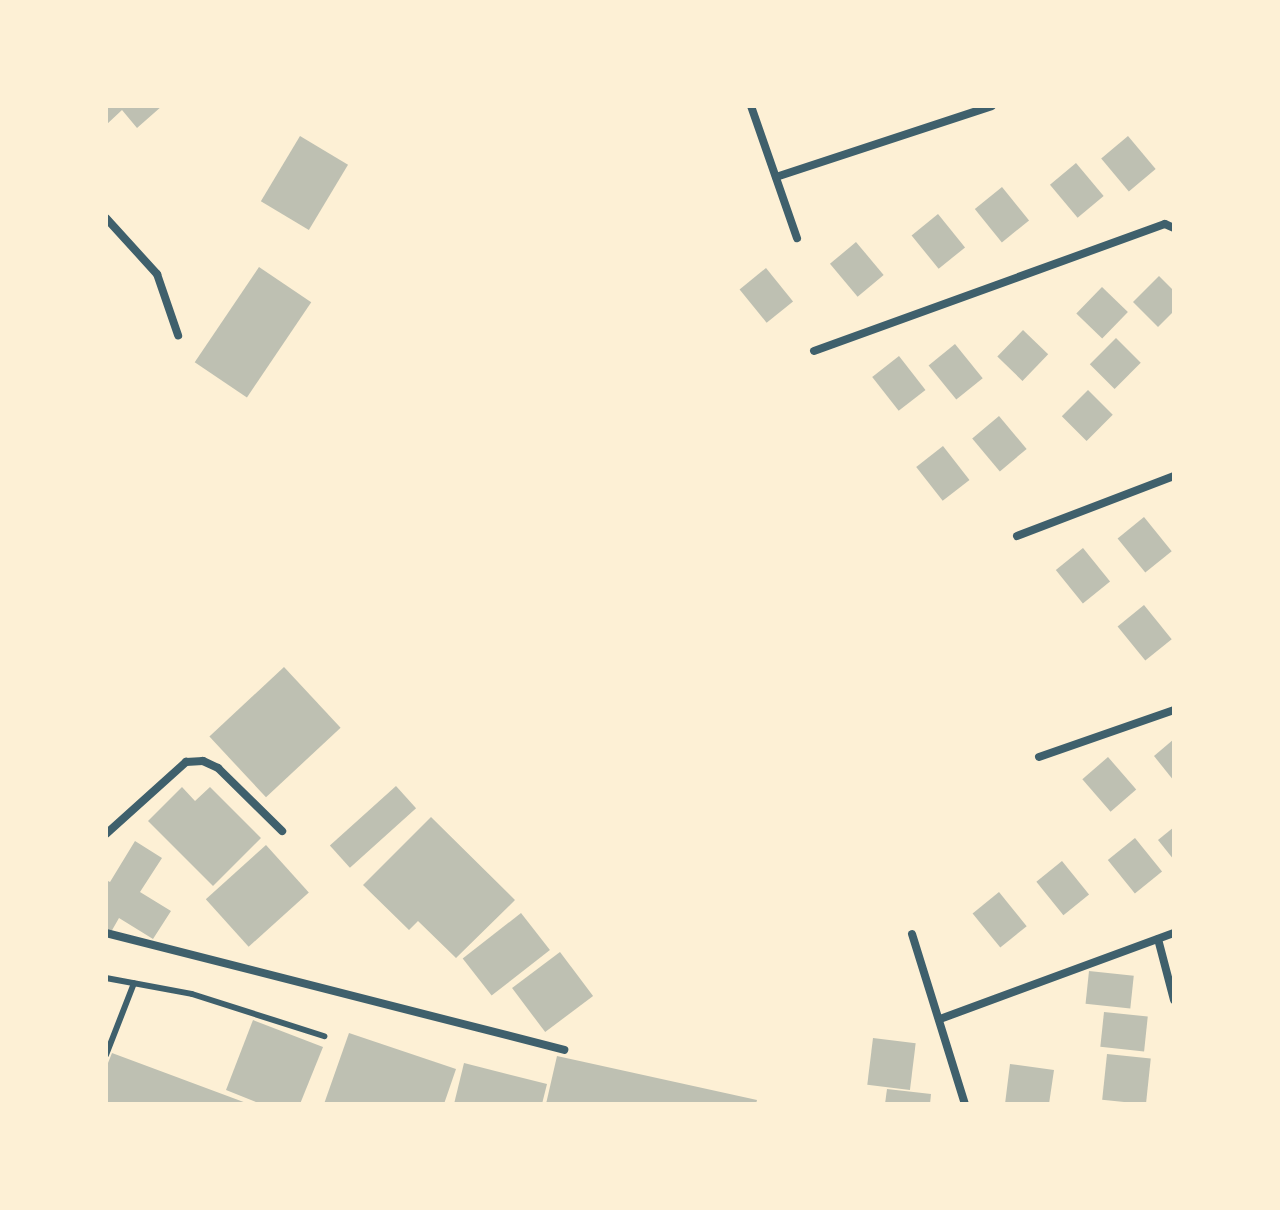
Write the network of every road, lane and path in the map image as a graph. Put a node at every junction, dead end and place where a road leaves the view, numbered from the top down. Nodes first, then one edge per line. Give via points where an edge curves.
1 (751, 106) edge
2 (992, 106) edge
3 (776, 177) junction
4 (106, 218) edge
5 (1174, 228) edge
6 (797, 238) dead end
7 (178, 335) dead end
8 (814, 351) dead end
9 (1174, 476) edge
10 (1017, 536) dead end
11 (1174, 710) edge
12 (1039, 757) dead end
13 (282, 831) dead end
14 (106, 834) edge
15 (106, 933) edge
16 (1174, 933) edge
17 (912, 934) dead end
18 (1158, 939) junction
19 (106, 978) edge
20 (134, 983) junction
21 (1174, 1000) edge
22 (940, 1019) junction
23 (324, 1036) dead end
24 (564, 1050) dead end
25 (106, 1055) edge
26 (965, 1104) edge

1 - 3 street
2 - 3 street
3 - 6 street
4 - 7 street via 157,274
5 - 8 street via 1165,224
9 - 10 street
11 - 12 street
13 - 14 street via 218,768 203,761 186,762
15 - 24 street
16 - 18 street
17 - 22 street
18 - 21 street
18 - 22 street
19 - 20 lane
20 - 23 lane via 192,994
20 - 25 lane
22 - 26 street

